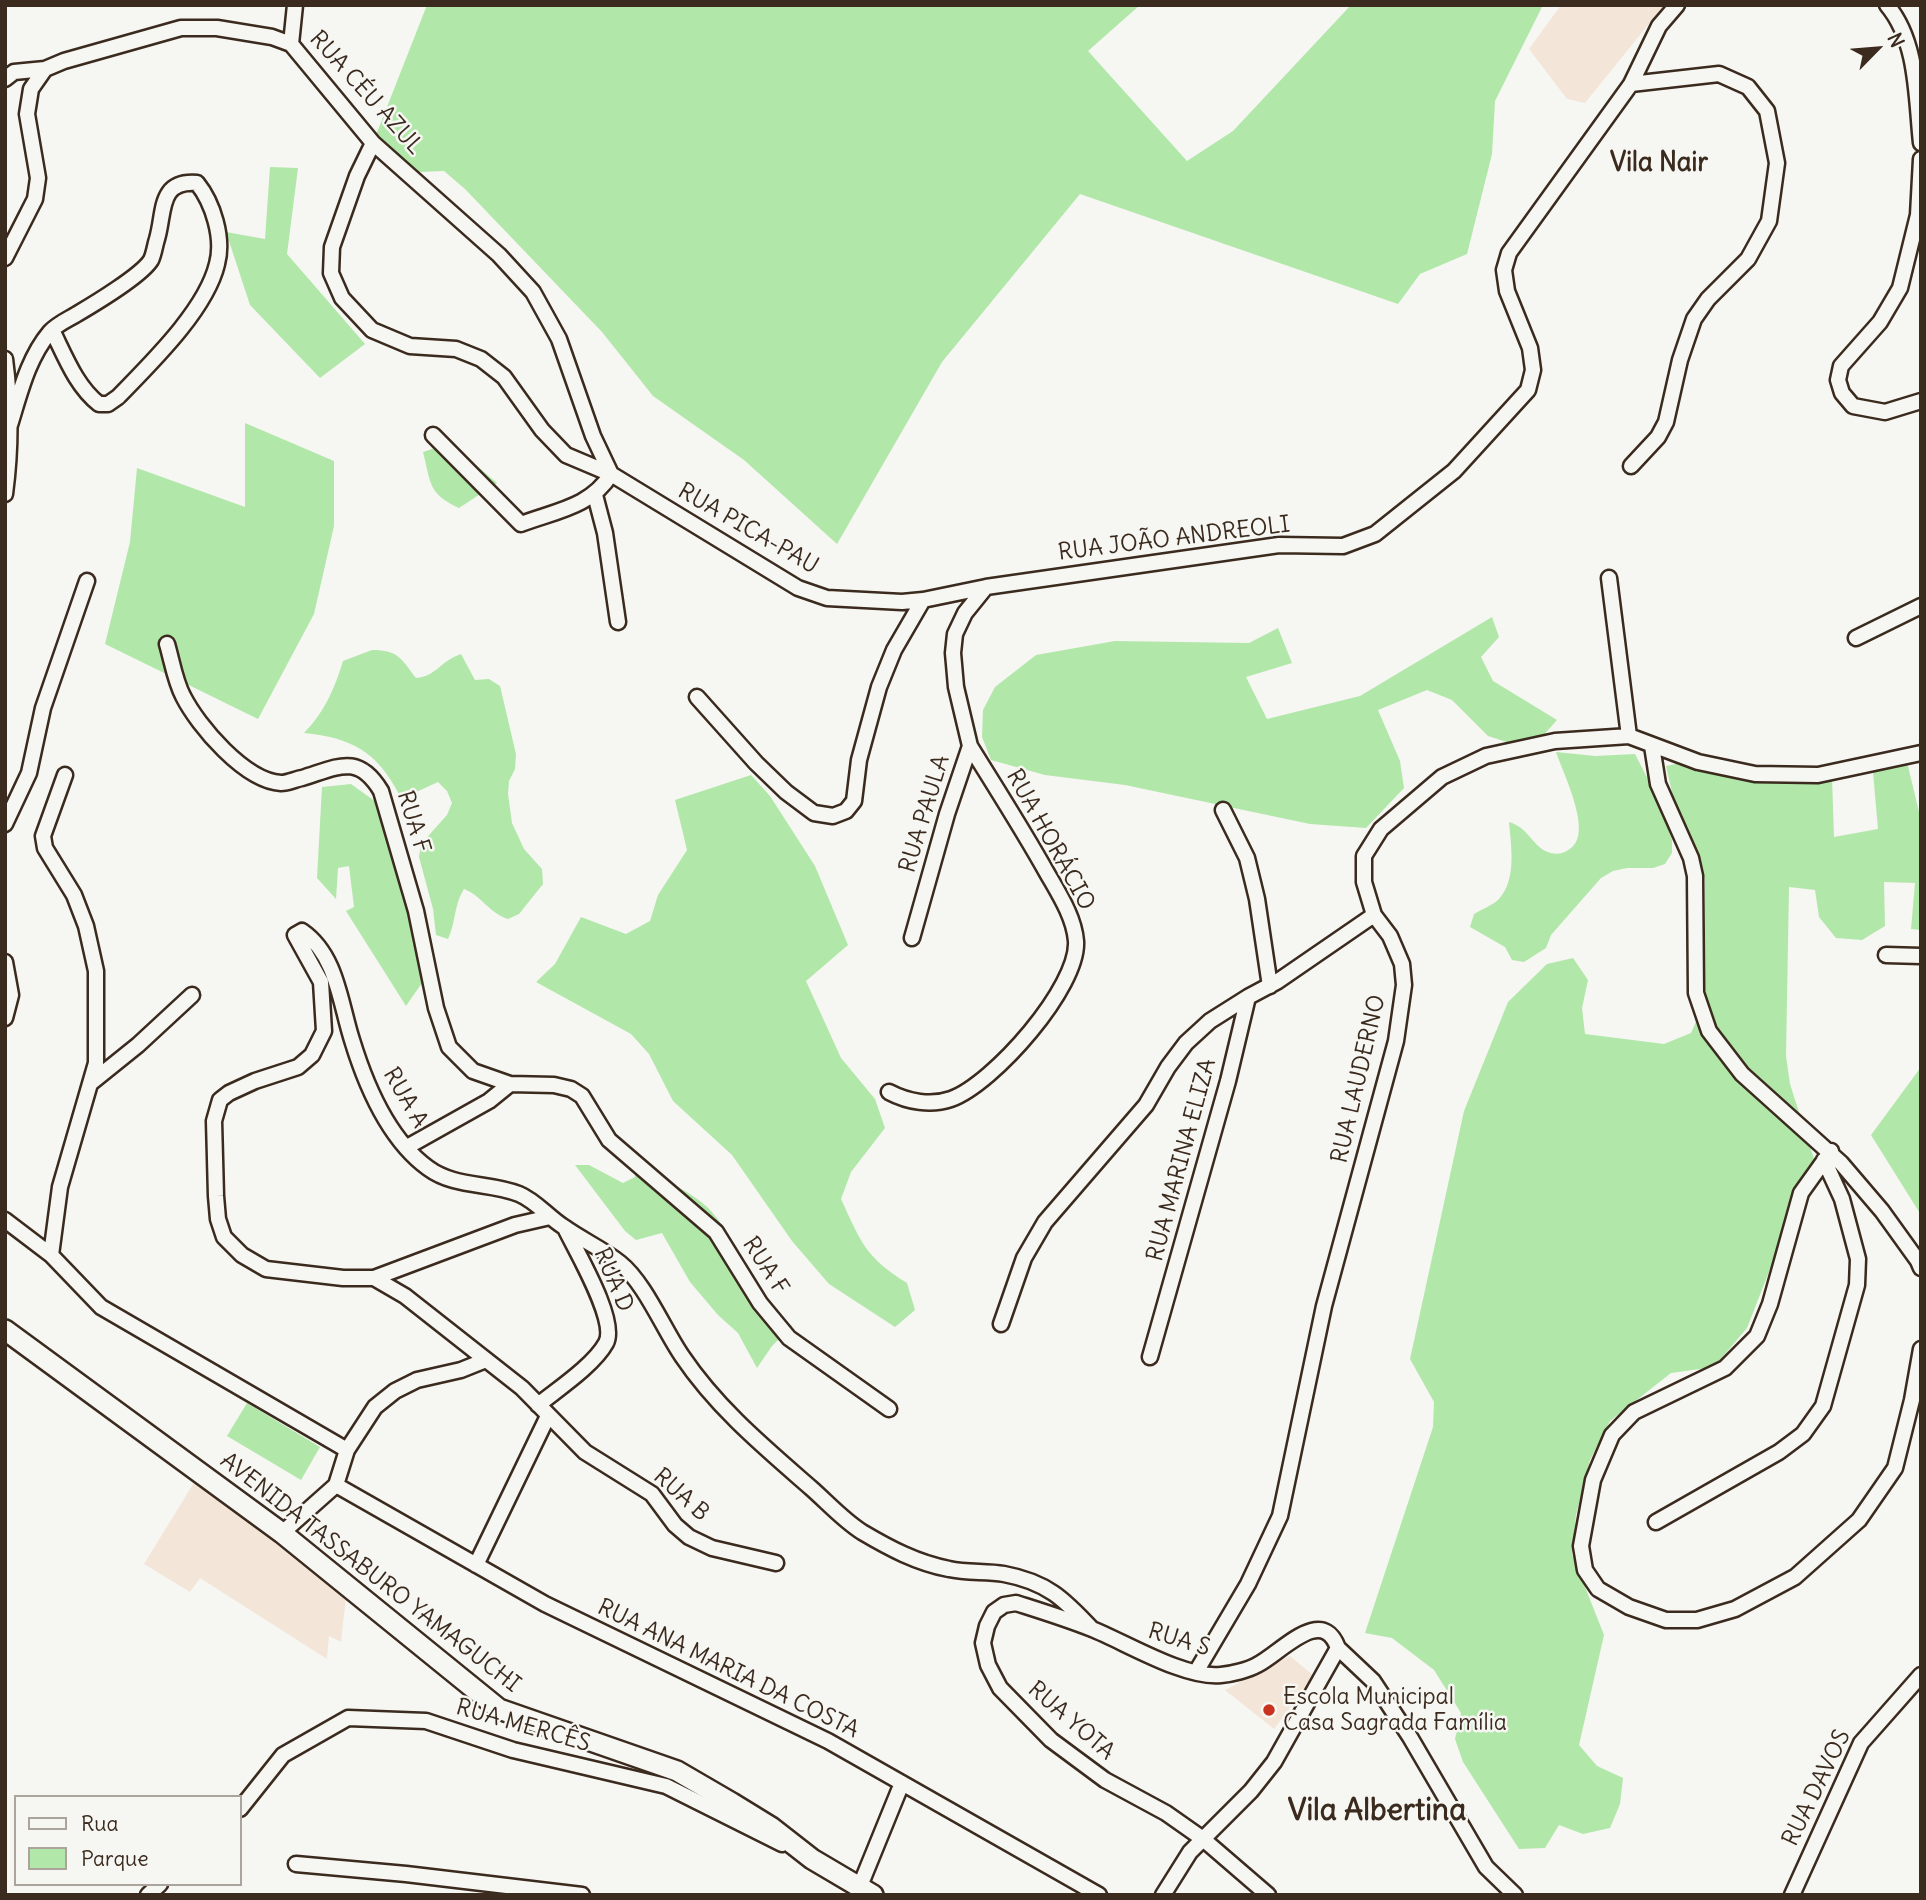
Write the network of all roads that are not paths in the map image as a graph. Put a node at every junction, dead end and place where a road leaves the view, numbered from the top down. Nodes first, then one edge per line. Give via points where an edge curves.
1 (295, 5) edge
2 (1677, 5) edge
3 (1887, 5) edge
4 (291, 44) junction
5 (45, 69) junction
6 (5, 79) edge
7 (1632, 84) junction
8 (373, 143) junction
9 (1921, 143) edge
10 (1921, 159) edge
11 (5, 258) edge
12 (52, 330) junction
13 (5, 359) edge
14 (1921, 401) edge
15 (10, 422) junction
16 (433, 435) dead end
17 (1631, 466) dead end
18 (611, 474) junction
19 (5, 494) edge
20 (595, 495) junction
21 (1609, 578) dead end
22 (87, 581) dead end
23 (986, 587) junction
24 (953, 593) joint
25 (923, 600) junction
26 (1921, 606) edge
27 (618, 622) dead end
28 (1856, 638) dead end
29 (167, 644) dead end
30 (697, 697) dead end
31 (1629, 736) junction
32 (970, 746) junction
33 (1652, 746) junction
34 (1921, 753) edge
35 (65, 775) dead end
36 (1223, 810) dead end
37 (5, 824) edge
38 (1374, 915) junction
39 (912, 939) dead end
40 (1886, 955) dead end
41 (1921, 956) edge
42 (5, 962) edge
43 (1270, 986) junction
44 (192, 995) dead end
45 (1248, 997) junction
46 (5, 1018) edge
47 (92, 1082) junction
48 (510, 1084) junction
49 (889, 1092) dead end
50 (407, 1147) junction
51 (1828, 1156) junction
52 (550, 1217) junction
53 (5, 1220) edge
54 (565, 1228) junction
55 (51, 1255) junction
56 (1921, 1268) edge
57 (374, 1278) junction
58 (1001, 1324) dead end
59 (5, 1330) edge
60 (1921, 1349) edge
61 (1150, 1357) dead end
62 (486, 1360) junction
63 (889, 1409) dead end
64 (543, 1410) junction
65 (347, 1450) junction
66 (336, 1485) junction
67 (1656, 1522) dead end
68 (282, 1533) junction
69 (776, 1563) dead end
70 (476, 1565) junction
71 (1092, 1629) junction
72 (1338, 1648) junction
73 (1196, 1672) junction
74 (1921, 1675) edge
75 (902, 1783) junction
76 (242, 1806) edge
77 (1203, 1839) junction
78 (812, 1859) junction
79 (296, 1864) dead end
80 (867, 1890) edge
81 (582, 1895) edge
82 (1099, 1895) edge
83 (1163, 1895) edge
84 (1268, 1895) edge
85 (1515, 1895) edge
86 (1792, 1895) edge

1 - 4 street
2 - 7 street, RUA JOÃO ANDREOLI via 1658,26
3 - 9 street via 1911,50
4 - 5 street, RUA CÉU AZUL via 217,28 181,28
4 - 8 street, RUA CÉU AZUL
5 - 6 street, RUA CÉU AZUL via 14,72
5 - 11 street via 31,89 27,114 38,178 35,199
7 - 17 street via 1719,74 1748,87 1767,110 1777,163 1769,221 1748,259 1694,319 1666,422
7 - 23 street, RUA JOÃO ANDREOLI via 1509,253 1504,270 1507,291 1530,348 1533,370 1528,390 1454,471 1375,534 1343,546 1279,545
8 - 18 street, RUA CÉU AZUL via 499,255 533,292 559,339
8 - 18 street, RUA PICA-PAU via 332,247 331,273 342,298 372,330 410,346 456,349 481,359 504,377 566,455
10 - 14 street via 1918,215 1900,288 1880,322 1841,366 1838,380 1853,406 1885,412
12 - 12 street via 114,291 150,261 164,202 172,188 183,182 197,183 217,225 218,263 186,324 118,397 99,404 89,396
12 - 15 street via 37,351
13 - 15 street
15 - 19 street
16 - 20 street via 522,524
18 - 20 street
18 - 25 street, RUA PICA-PAU via 797,588 827,598
20 - 27 street
21 - 31 street
22 - 37 street via 43,708 29,773
23 - 24 street, RUA JOÃO ANDREOLI
23 - 32 street, RUA PAULA via 965,613 955,634 953,653
24 - 25 street, RUA PICA-PAU
25 - 30 street via 879,687 859,760 854,801 846,811 833,816 814,813 786,792
26 - 28 street
29 - 48 street, RUA F via 181,693 192,711 244,766 282,783 356,766 372,775 381,791 416,911 449,1047 473,1071
31 - 33 street
31 - 38 street, RUA LAUDERNO via 1555,741 1486,756 1442,778 1381,830 1364,856 1364,882
32 - 39 street, RUA PAULA
32 - 49 street, RUA HORÁCIO via 1069,912 1076,943 1070,968 1047,1011 989,1076 949,1100 911,1101
33 - 34 street via 1755,774 1818,775
33 - 51 street via 1658,784 1695,876 1696,993 1709,1031 1742,1074
35 - 47 street via 43,836 45,848 74,895 96,971
36 - 43 street via 1247,858
38 - 43 street
38 - 73 street, RUA LAUDERNO via 1402,964 1404,985 1396,1041 1324,1306 1280,1516 1248,1584
40 - 41 street
42 - 46 street via 11,995
43 - 45 street
44 - 47 street
45 - 58 street via 1186,1043 1146,1105 1045,1222 1024,1258
45 - 61 street, RUA MARINA ELIZA
47 - 55 street via 60,1186
48 - 50 street via 489,1101
48 - 63 street, RUA F via 554,1085 582,1097 609,1140 716,1233 760,1303 789,1338
50 - 52 street, RUA A via 448,1180 523,1195
50 - 57 street, RUA A via 372,1096 327,959 302,931 295,935 321,982 324,1031 312,1055 298,1067 255,1081 220,1100 214,1121 218,1219 224,1237 266,1269
51 - 56 street via 1882,1211
51 - 60 street via 1801,1193 1757,1336 1725,1368 1634,1412 1612,1435 1593,1480 1581,1546 1585,1570 1598,1589 1629,1607 1666,1620 1697,1620 1735,1609 1795,1577 1859,1520 1895,1468
51 - 67 street via 1858,1259 1857,1285 1823,1406 1803,1434 1779,1452
52 - 54 street, RUA A
52 - 57 street via 515,1225
53 - 55 street
54 - 64 street, RUA D via 601,1301 609,1328 607,1342
54 - 71 street, RUA A via 623,1265 683,1358 732,1419 859,1530 914,1560 1039,1584 1064,1598
55 - 65 street via 101,1307
57 - 62 street, RUA B via 405,1296
59 - 68 street, AVENIDA TASSABURO YAMAGUCHI
62 - 64 street, RUA B
62 - 65 street via 395,1391 375,1407
64 - 69 street, RUA B via 585,1452 652,1494 688,1537 712,1548
64 - 70 street, RUA D
65 - 66 street
66 - 68 street
66 - 70 street, RUA ANA MARIA DA COSTA
68 - 78 street, AVENIDA TASSABURO YAMAGUCHI via 499,1709 677,1772 771,1827
70 - 75 street, RUA ANA MARIA DA COSTA via 545,1604 828,1741
71 - 73 street, RUA S via 1142,1654
71 - 77 street, RUA YOTA via 1016,1603 1004,1605 987,1626 983,1643 988,1665 1000,1688 1051,1740 1105,1780
72 - 73 street, RUA S via 1328,1631 1320,1628 1256,1666 1220,1675
72 - 77 street via 1274,1762
72 - 85 street via 1373,1681 1486,1867
74 - 86 street, RUA DAVOS via 1861,1742
75 - 80 street
75 - 82 street, RUA ANA MARIA DA COSTA
76 - 78 street, RUA MERCÊS via 283,1755 348,1718 426,1721 513,1750 666,1786
77 - 83 street
77 - 84 street
78 - 80 street, AVENIDA TASSABURO YAMAGUCHI
79 - 81 street

